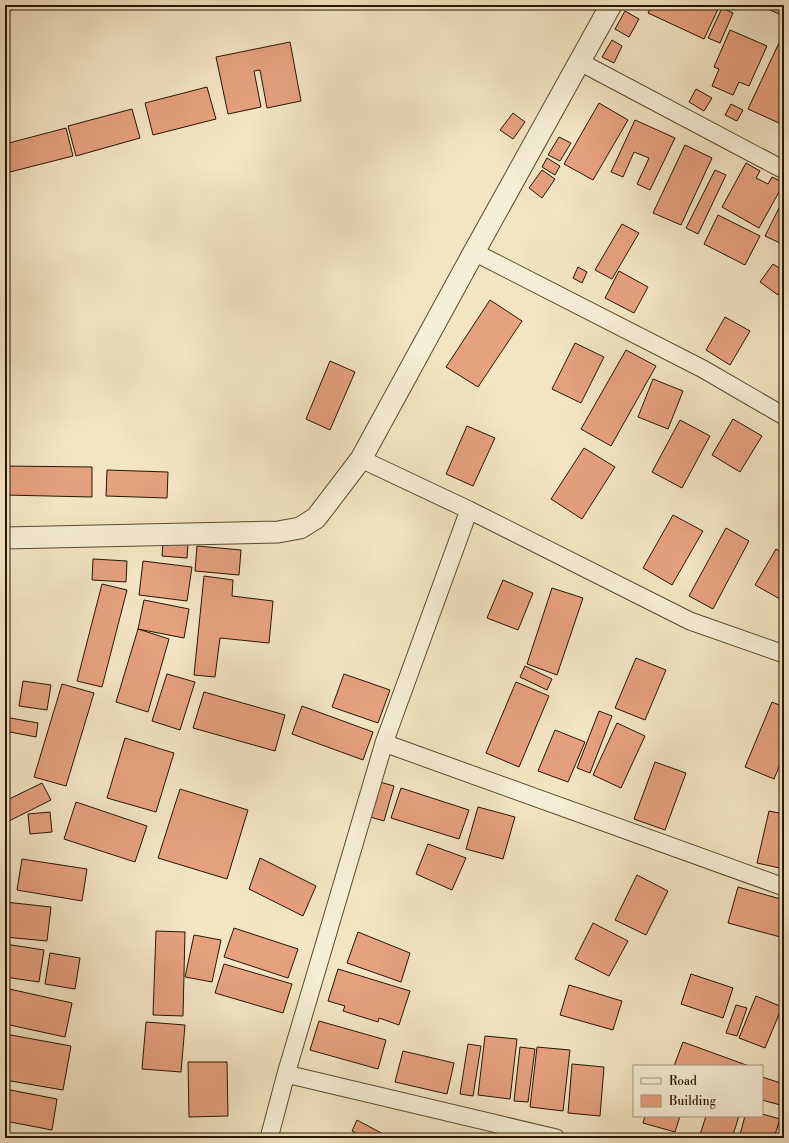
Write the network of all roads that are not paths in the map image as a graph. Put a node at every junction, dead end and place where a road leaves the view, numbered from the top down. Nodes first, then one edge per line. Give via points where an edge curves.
1 (612, 5) edge
2 (580, 62) junction
3 (784, 170) edge
4 (474, 252) junction
5 (784, 416) edge
6 (361, 459) junction
7 (469, 510) junction
8 (5, 538) edge
9 (784, 654) edge
10 (384, 743) junction
11 (784, 887) edge
12 (286, 1074) junction
13 (269, 1138) edge
14 (556, 1138) edge

1 - 2 street
2 - 3 street
2 - 4 street
4 - 5 street via 703,369
4 - 6 street
6 - 7 street
6 - 8 street via 316,518 300,528 278,532
7 - 9 street via 690,621
7 - 10 street
10 - 11 street
10 - 12 street
12 - 13 street
12 - 14 street

